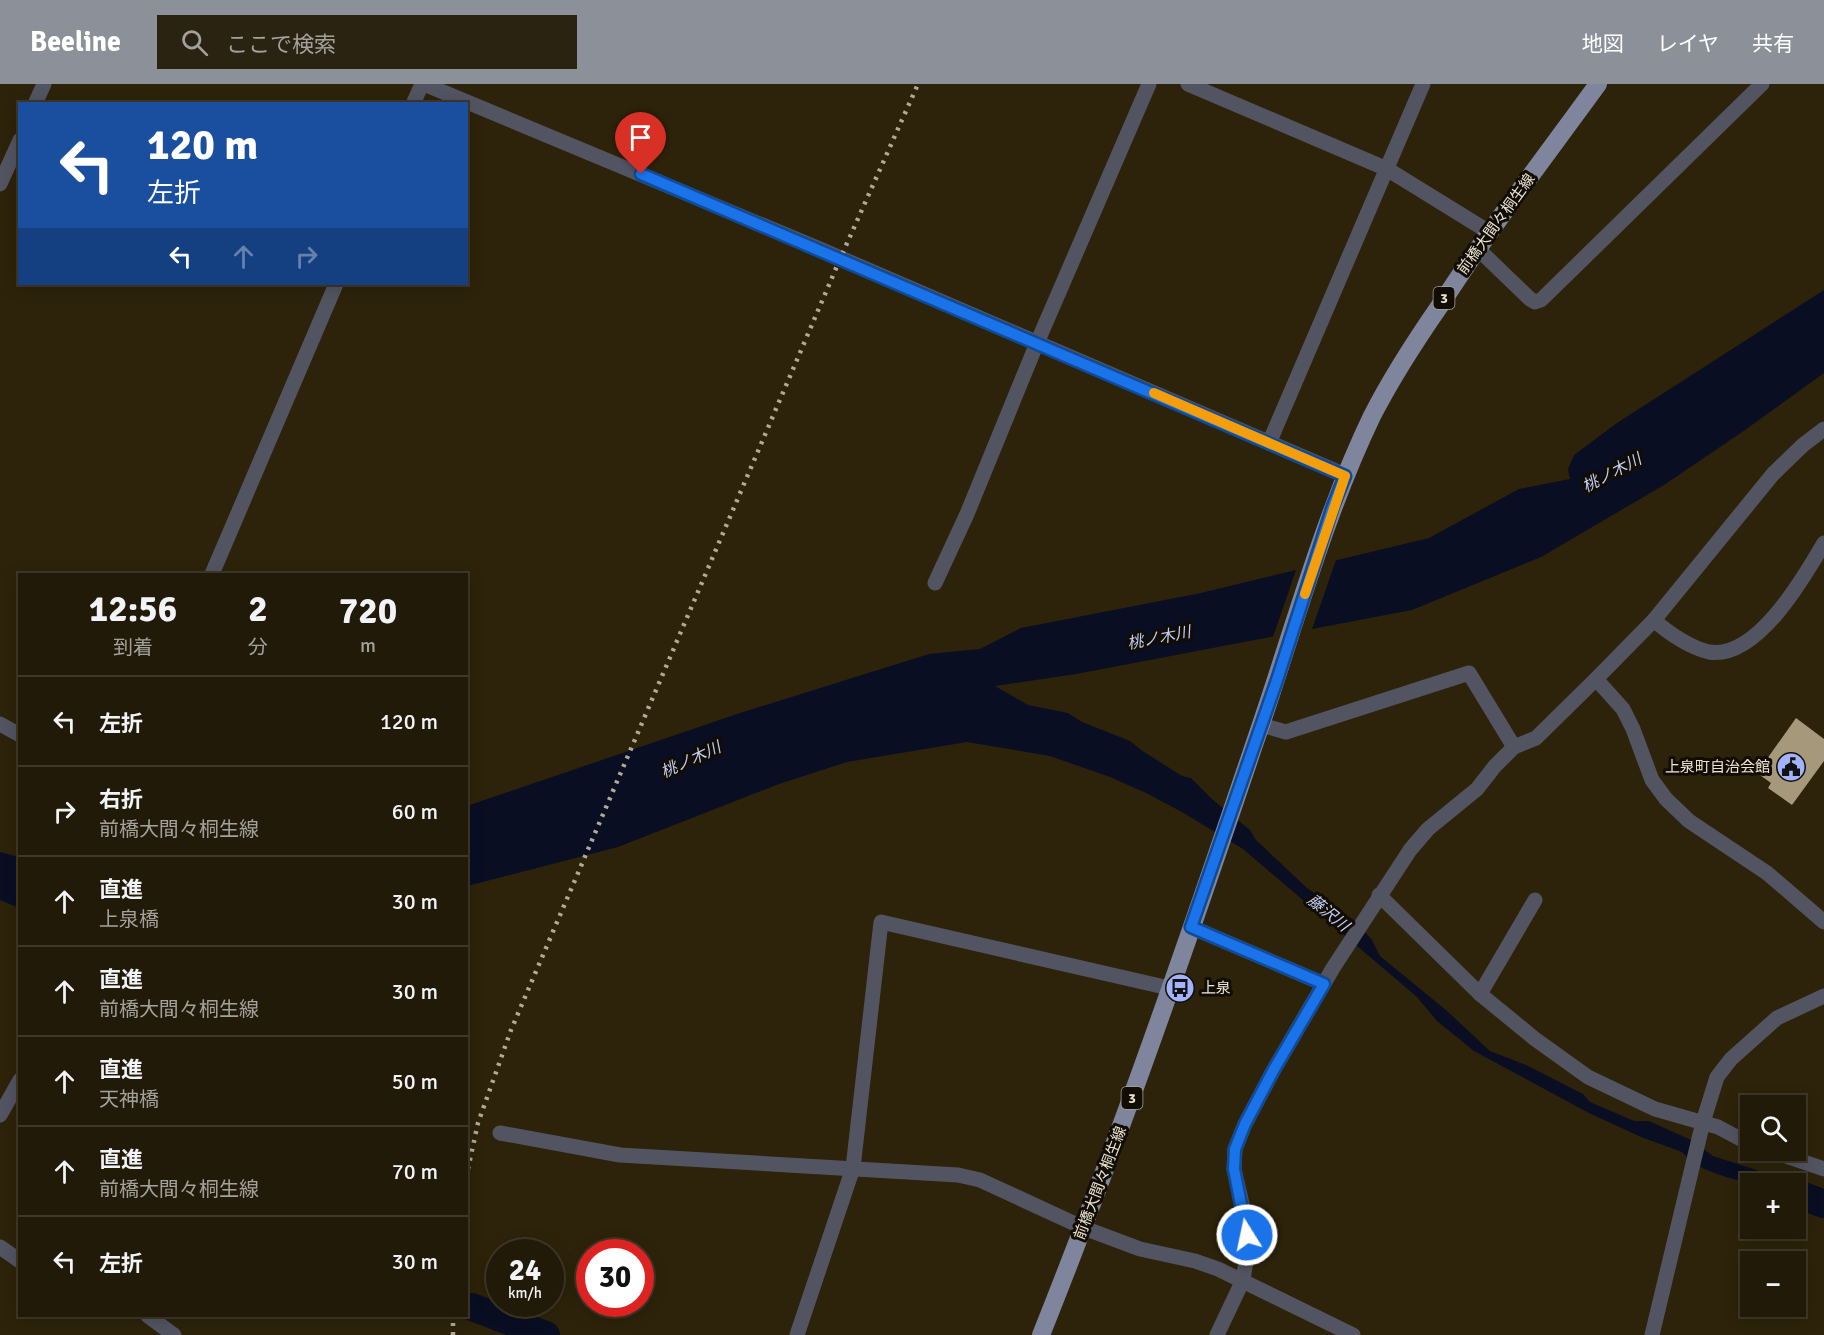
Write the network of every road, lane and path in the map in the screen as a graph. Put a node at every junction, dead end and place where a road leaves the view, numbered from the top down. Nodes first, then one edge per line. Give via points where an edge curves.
1 (44, 84) edge
2 (423, 84) edge
3 (1149, 84) edge
4 (1188, 84) edge
5 (1423, 84) edge
6 (1598, 84) edge
7 (1762, 84) edge
8 (36, 102) edge
9 (414, 102) edge
10 (466, 102) edge
11 (468, 103) edge
12 (18, 144) edge
13 (1387, 169) junction
14 (0, 184) edge
15 (1489, 232) junction
16 (1477, 248) junction
17 (336, 285) edge
18 (1037, 343) junction
19 (1824, 429) edge
20 (1269, 443) junction
21 (1345, 476) junction
22 (1824, 543) edge
23 (212, 573) edge
24 (935, 583) dead end
25 (1654, 620) junction
26 (1596, 679) junction
27 (0, 724) edge
28 (1261, 726) junction
29 (18, 734) edge
30 (1514, 747) junction
31 (1378, 898) junction
32 (1534, 900) dead end
33 (1824, 922) edge
34 (1191, 927) junction
35 (1324, 984) junction
36 (1169, 988) junction
37 (1480, 994) junction
38 (1824, 996) edge
39 (18, 1084) edge
40 (0, 1115) edge
41 (1703, 1125) junction
42 (500, 1133) dead end
43 (1740, 1140) edge
44 (1800, 1161) edge
45 (853, 1168) junction
46 (1824, 1169) edge
47 (1084, 1228) junction
48 (0, 1247) edge
49 (18, 1260) edge
50 (1243, 1280) junction
51 (149, 1317) edge
52 (168, 1333) edge
53 (797, 1335) edge
54 (1041, 1335) edge
55 (1217, 1335) edge
56 (1353, 1335) edge
57 (1652, 1335) edge

1 - 8 street
2 - 9 street
2 - 10 street
3 - 18 street
4 - 13 street
5 - 13 street
6 - 15 main road, 前橋大間々桐生線 / 3
7 - 16 street via 1541,300 1530,299
11 - 18 street
12 - 14 street
13 - 15 street
13 - 20 street
15 - 16 main road, 前橋大間々桐生線 / 3
16 - 21 main road, 前橋大間々桐生線 / 3 via 1388,386
17 - 23 street
18 - 20 street
18 - 24 street
19 - 25 street via 1773,474
20 - 21 street
21 - 28 main road, 前橋大間々桐生線 / 3
22 - 25 street via 1783,607 1741,645 1710,652
25 - 26 street
26 - 30 street via 1536,738
26 - 33 street via 1623,708 1652,780 1666,799 1689,821 1767,873
27 - 29 street
28 - 30 street via 1286,732 1469,673
28 - 34 main road, 前橋大間々桐生線 / 3
30 - 31 street via 1477,789 1428,829
31 - 35 street
31 - 37 street
32 - 37 street
34 - 35 street
34 - 36 main road, 前橋大間々桐生線 / 3
35 - 50 street via 1267,1082 1235,1149 1234,1169 1247,1235
36 - 45 street via 882,922
36 - 47 main road, 前橋大間々桐生線 / 3
37 - 41 street via 1596,1082 1655,1109
38 - 41 street via 1777,1018 1731,1059 1717,1077
39 - 40 street
41 - 43 street
41 - 57 street
42 - 45 street via 620,1155
44 - 46 street
45 - 47 street via 939,1172 980,1180
45 - 53 street
47 - 50 street via 1140,1249 1195,1261
47 - 54 main road, 前橋大間々桐生線 / 3
48 - 49 street
50 - 55 street
50 - 56 street
51 - 52 street

